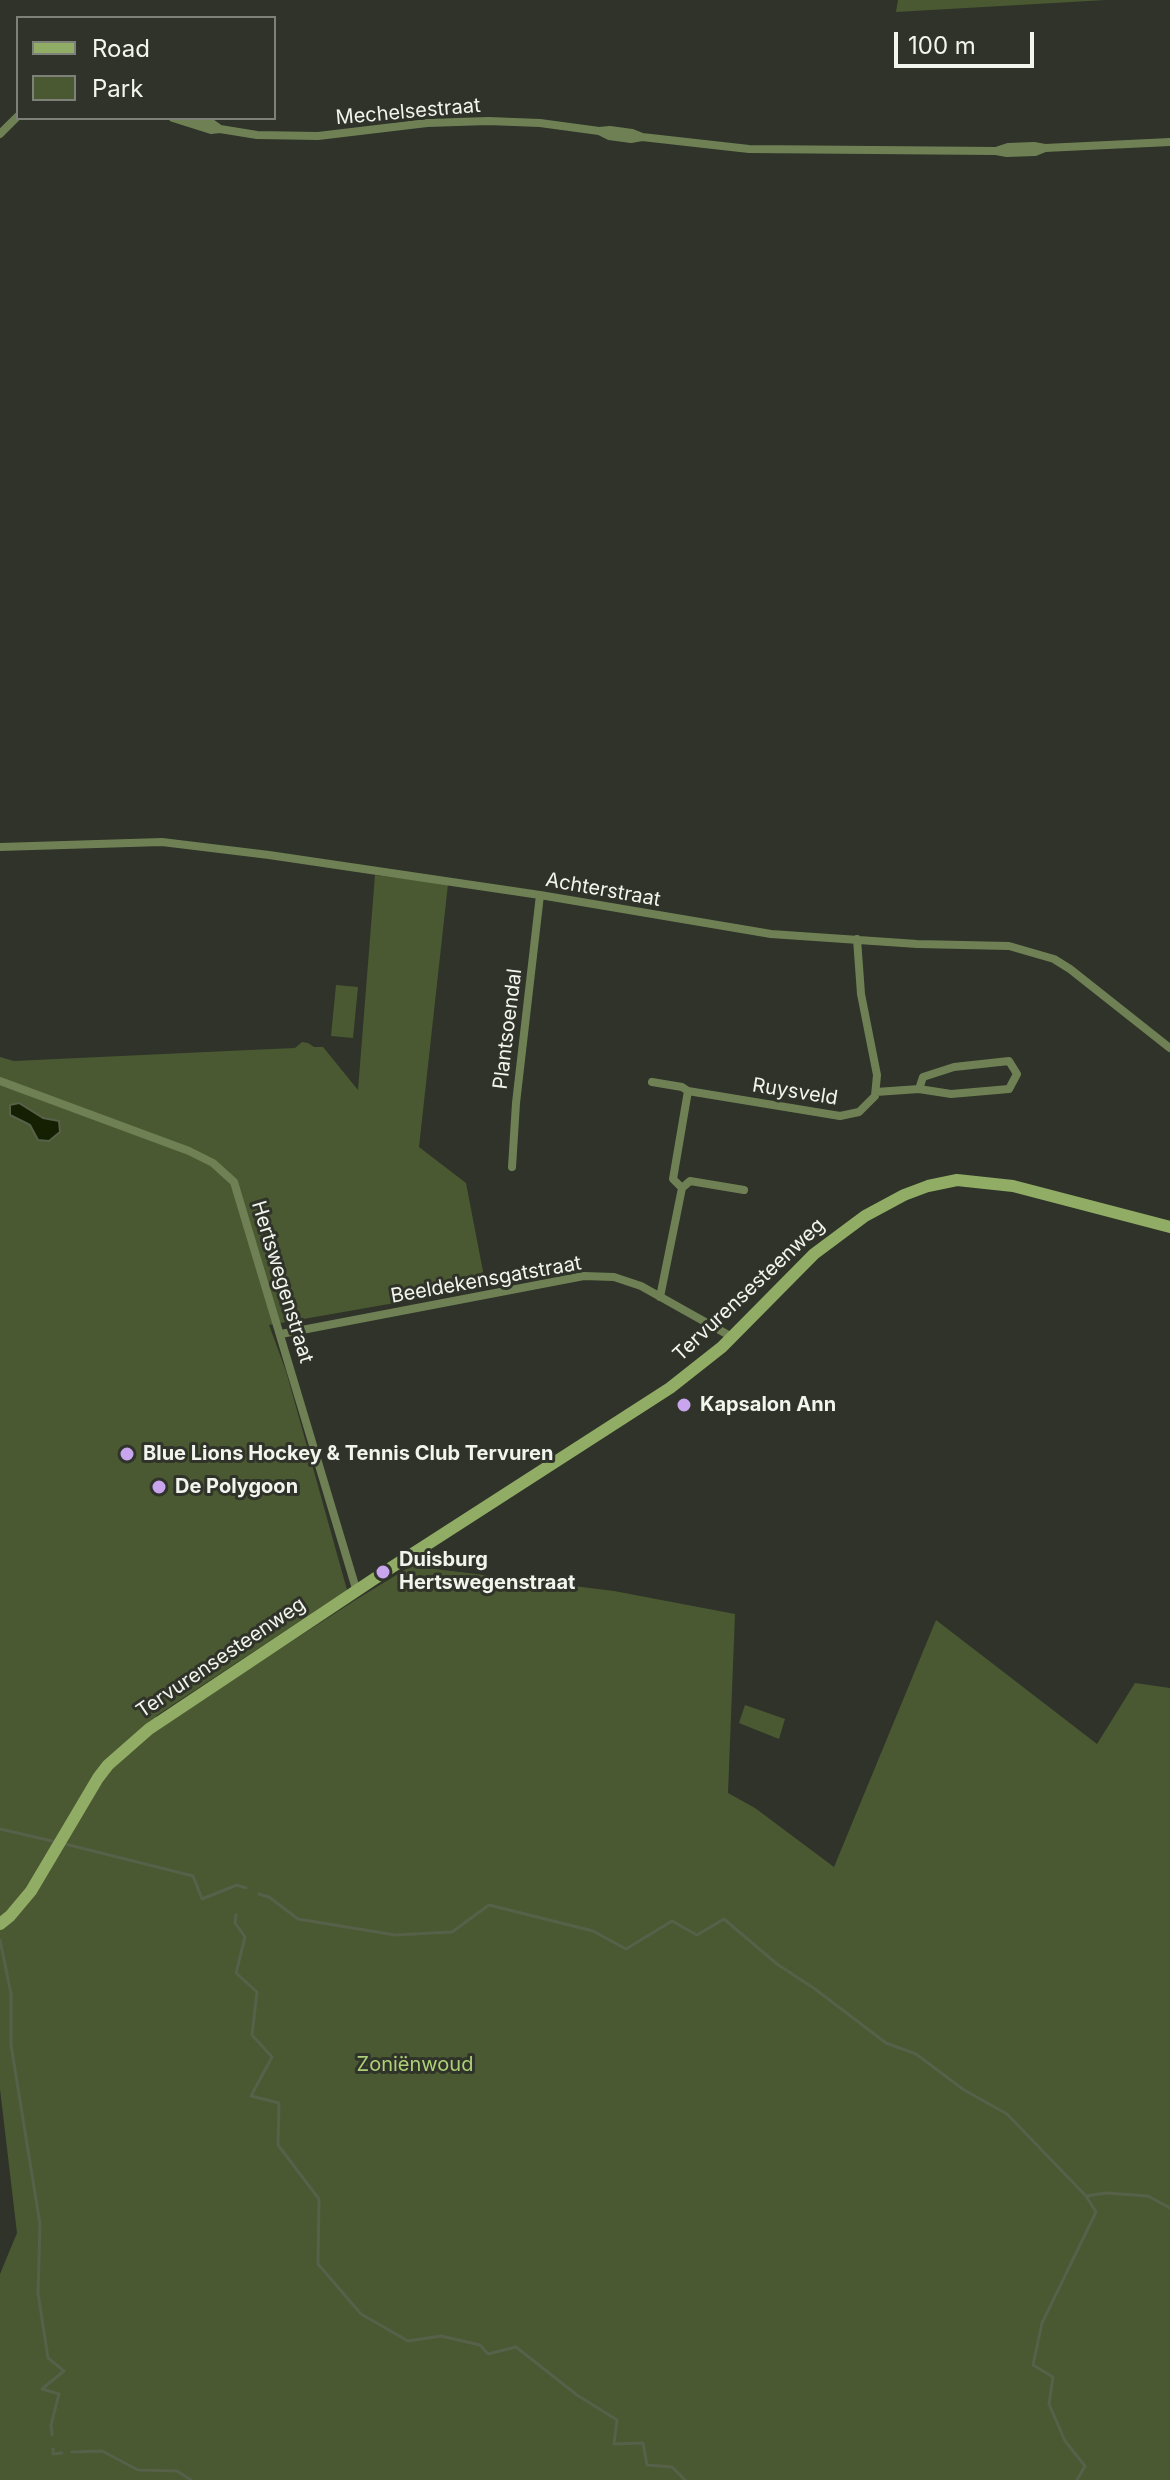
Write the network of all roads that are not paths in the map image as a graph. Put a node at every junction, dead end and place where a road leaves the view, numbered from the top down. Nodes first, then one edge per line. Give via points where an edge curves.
1 (16, 118) edge
2 (178, 120) edge
3 (194, 120) edge
4 (220, 129) junction
5 (0, 134) edge
6 (1170, 142) edge
7 (0, 847) edge
8 (540, 895) junction
9 (857, 939) junction
10 (1170, 1048) edge
11 (0, 1081) edge
12 (652, 1082) dead end
13 (919, 1089) junction
14 (688, 1091) junction
15 (876, 1092) junction
16 (512, 1167) dead end
17 (682, 1188) junction
18 (744, 1190) dead end
19 (1170, 1227) edge
20 (660, 1297) junction
21 (281, 1334) junction
22 (732, 1337) junction
23 (357, 1592) junction
24 (5, 1920) edge

1 - 5 street
2 - 4 street, Mechelsestraat
3 - 4 street, Mechelsestraat
4 - 6 street, Mechelsestraat via 318,136 488,121 621,131 749,149 996,151
7 - 8 street, Achterstraat via 162,842
8 - 9 street, Achterstraat via 771,934
8 - 16 street, Plantsoendal
9 - 10 street, Achterstraat via 1029,950 1077,973
9 - 15 street
11 - 21 street, Hertswegenstraat via 213,1163 234,1182
12 - 14 street, Ruysveld
13 - 13 street via 951,1094 1009,1089 1017,1074 1009,1061 954,1067 923,1077
13 - 15 street
14 - 15 street, Ruysveld via 840,1116 859,1112
14 - 17 street via 673,1179
17 - 18 street via 690,1181
17 - 20 street
19 - 22 street, Tervurensesteenweg via 1013,1186 957,1180 928,1186 886,1204 831,1239
20 - 21 street, Beeldekensgatstraat via 614,1277 584,1276
20 - 22 street, Beeldekensgatstraat
21 - 23 street, Hertswegenstraat
22 - 23 street, Tervurensesteenweg via 670,1388
23 - 24 street, Tervurensesteenweg via 149,1729 108,1765 31,1891

